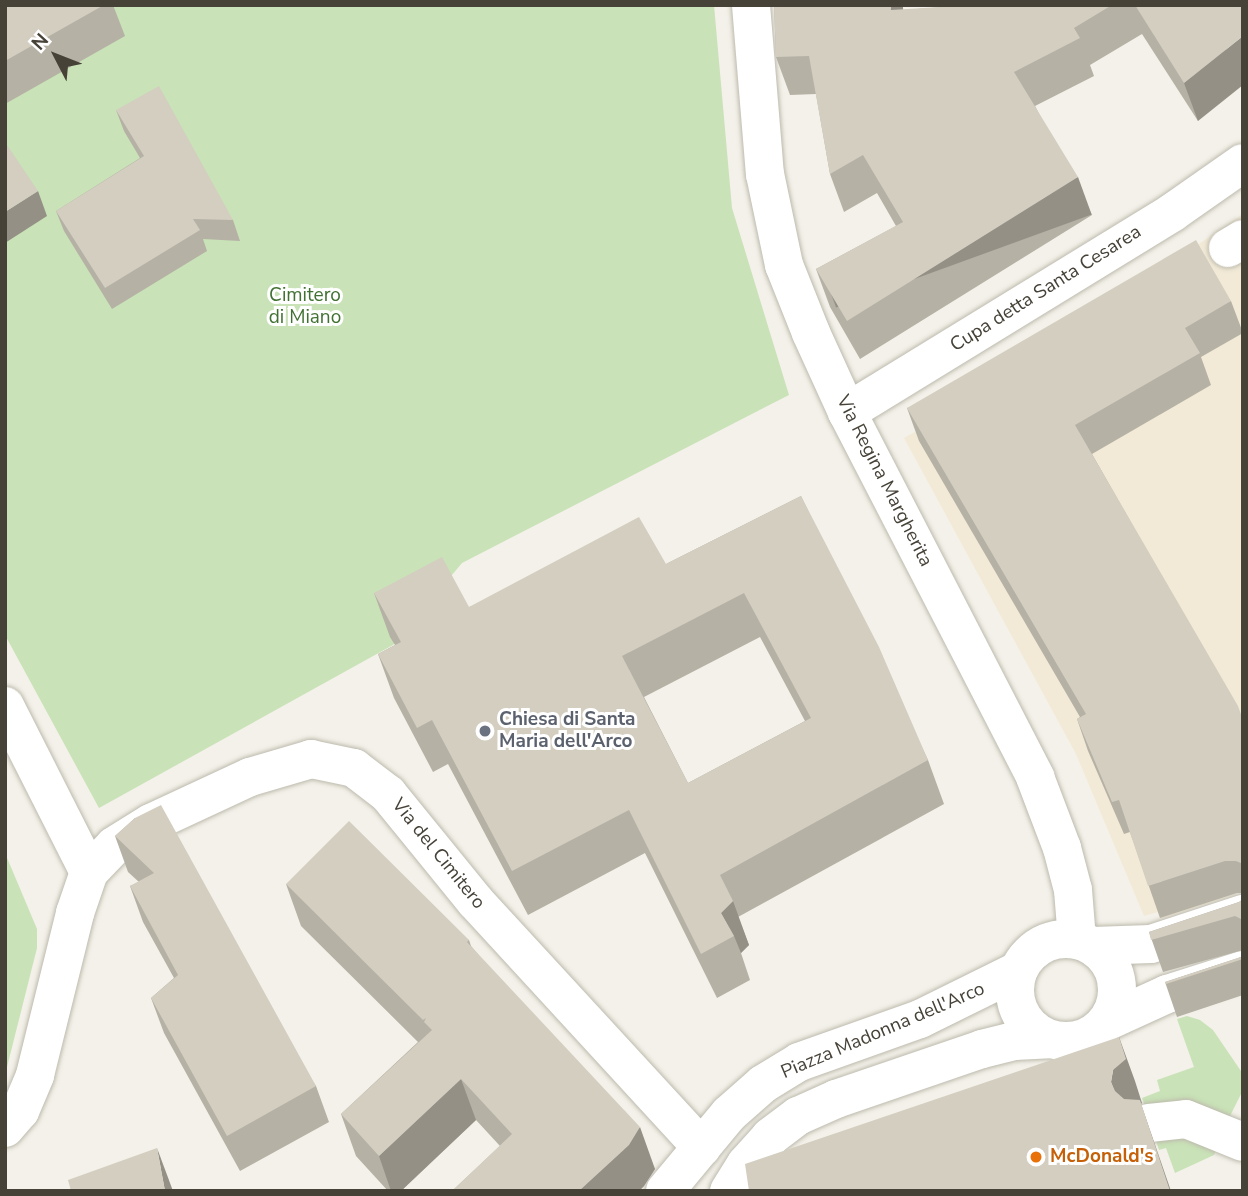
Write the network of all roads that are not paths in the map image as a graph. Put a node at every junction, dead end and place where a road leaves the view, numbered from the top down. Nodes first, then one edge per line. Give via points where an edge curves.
1 (751, 5) edge
2 (1243, 163) edge
3 (847, 412) junction
4 (5, 706) edge
5 (89, 872) junction
6 (1243, 914) edge
7 (1085, 943) junction
8 (1020, 970) junction
9 (1238, 975) edge
10 (1108, 1021) junction
11 (1049, 1039) junction
12 (1149, 1123) edge
13 (5, 1128) edge
14 (1243, 1142) edge
15 (702, 1148) junction
16 (665, 1191) edge
17 (729, 1191) edge

1 - 3 street, Via Regina Margherita via 765,174 784,265
2 - 3 street, Cupa detta Santa Cesarea via 1173,212
3 - 7 street, Via Regina Margherita via 1035,777 1062,848
4 - 5 street
5 - 13 street, Via del Cimitero via 35,1075 20,1111
5 - 15 street, Via del Cimitero via 114,846 151,823 250,777 312,759 354,768 388,794 475,901
6 - 7 street, Piazza Madonna dell'Arco via 1151,944
7 - 8 street, Piazza Madonna dell'Arco via 1043,944
7 - 10 street via 1107,958 1115,973 1118,990
8 - 11 street, Piazza Madonna dell'Arco via 1017,1004 1034,1031
8 - 15 street, Piazza Madonna dell'Arco via 920,1018 799,1062 763,1084
9 - 10 street via 1167,994
10 - 11 street via 1082,1040 1065,1043
11 - 17 street via 982,1049 798,1116 770,1137
12 - 14 street via 1186,1119
15 - 16 street, Piazza Madonna dell'Arco

